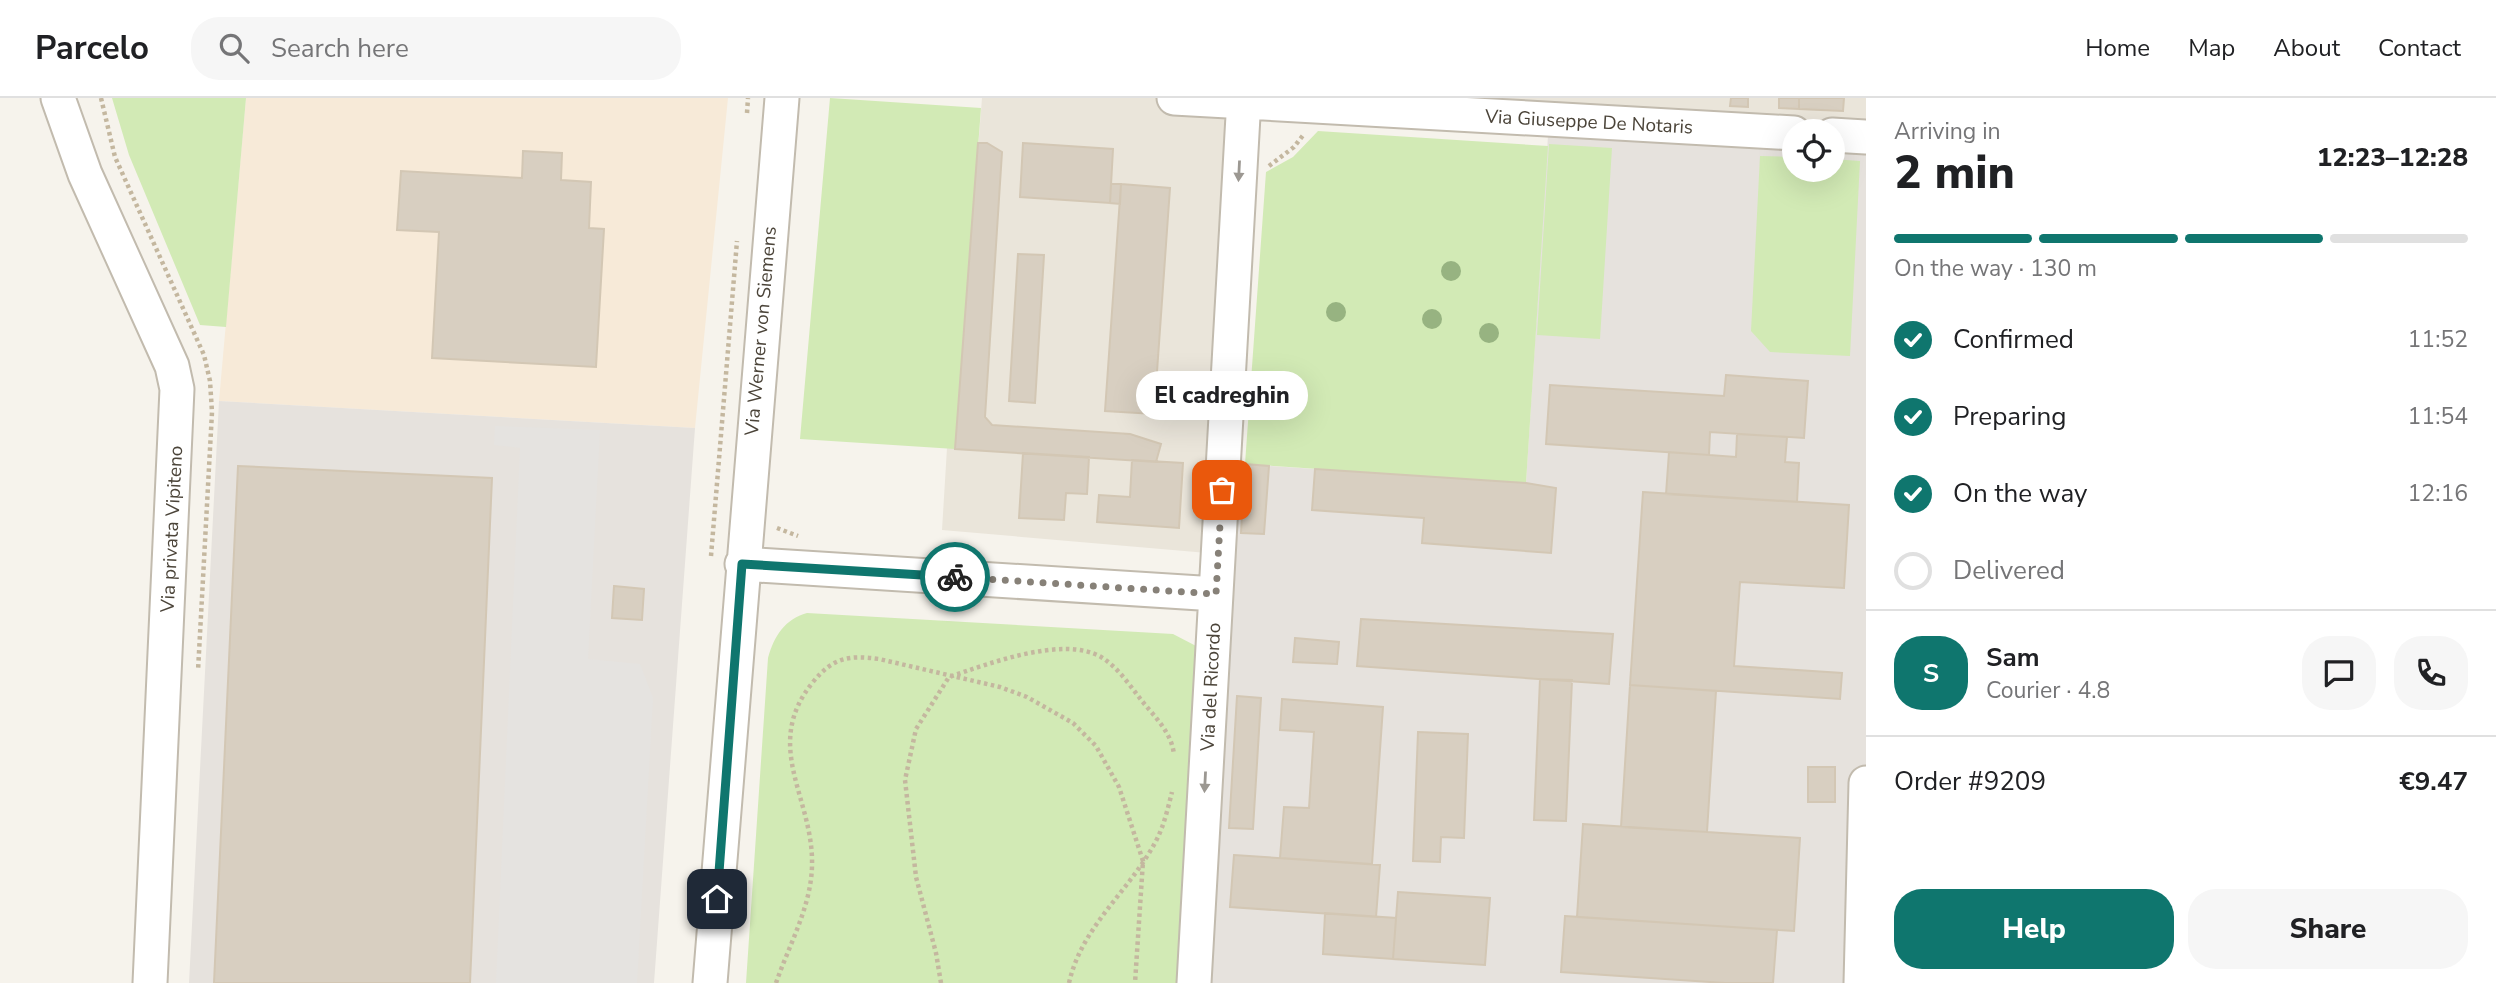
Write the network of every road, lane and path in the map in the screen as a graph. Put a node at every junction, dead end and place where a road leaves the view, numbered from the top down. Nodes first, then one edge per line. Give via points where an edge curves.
1 (58, 98) edge
2 (748, 98) edge
3 (782, 98) edge
4 (1174, 98) edge
5 (1244, 101) edge
6 (1322, 107) junction
7 (1560, 109) edge
8 (747, 119) dead end
9 (1782, 132) edge
10 (1845, 136) edge
11 (1866, 137) edge
12 (1261, 168) dead end
13 (737, 234) dead end
14 (713, 523) dead end
15 (783, 529) dead end
16 (801, 537) dead end
17 (742, 564) junction
18 (1216, 594) junction
19 (949, 677) junction
20 (1175, 761) dead end
21 (1173, 782) dead end
22 (1866, 783) edge
23 (1143, 861) junction
24 (150, 983) edge
25 (710, 983) edge
26 (776, 983) edge
27 (941, 983) edge
28 (1069, 983) edge
29 (1135, 983) edge
30 (1194, 983) edge
31 (1861, 983) edge

1 - 24 street, Via privata Vipiteno via 85,174 172,366 177,389
2 - 8 path
3 - 17 street, Via Werner von Siemens
4 - 5 street, Via Giuseppe De Notaris
5 - 6 street, Via Giuseppe De Notaris
5 -> 18 street, Via del Ricordo
6 - 7 street, Via Giuseppe De Notaris
6 - 12 path via 1282,159
7 - 9 street, Via Giuseppe De Notaris
10 - 11 street
13 - 14 path
15 - 16 path
17 - 18 street
17 - 25 street, Via Werner von Siemens
18 -> 30 street, Via del Ricordo
19 - 20 path via 1037,653 1071,650 1095,654 1116,669 1164,728
19 - 23 path via 1000,687 1038,701 1086,733 1119,787
19 - 26 path via 879,659 847,657 815,679 798,705 791,725 790,752 812,872 807,901
19 - 27 path via 916,729 905,780 916,877
21 - 23 path via 1163,825
22 - 31 street
23 - 28 path via 1089,934
23 - 29 path

